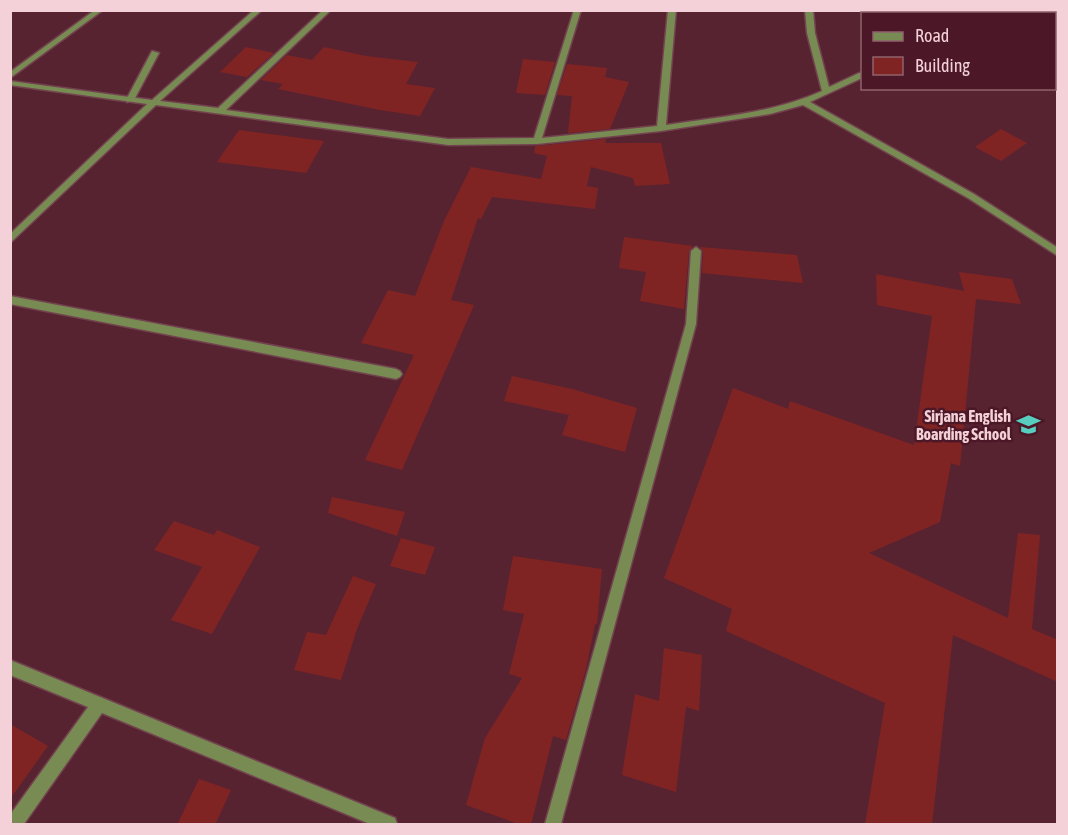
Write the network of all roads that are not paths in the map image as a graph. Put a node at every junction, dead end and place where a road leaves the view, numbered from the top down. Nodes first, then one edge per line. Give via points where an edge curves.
1 (100, 10) edge
2 (259, 10) edge
3 (328, 10) edge
4 (578, 10) edge
5 (672, 10) edge
6 (809, 10) edge
7 (155, 53) dead end
8 (861, 75) edge
9 (10, 76) edge
10 (10, 83) edge
11 (826, 92) junction
12 (130, 100) junction
13 (804, 102) junction
14 (153, 103) junction
15 (219, 112) junction
16 (661, 128) junction
17 (537, 141) junction
18 (10, 240) edge
19 (1055, 249) edge
20 (696, 252) dead end
21 (10, 300) edge
22 (396, 374) dead end
23 (10, 667) edge
24 (99, 704) junction
25 (14, 825) edge
26 (389, 825) edge
27 (554, 825) edge

1 - 9 street
2 - 14 street
3 - 15 street
4 - 17 street
5 - 16 street
6 - 11 street
7 - 12 street
8 - 11 street
10 - 12 street
11 - 13 street
12 - 14 street
13 - 16 street
13 - 19 street via 971,196
14 - 15 street
14 - 18 street
15 - 17 street via 448,142
16 - 17 street
20 - 27 street via 689,333
21 - 22 street
23 - 24 street
24 - 25 street
24 - 26 street

